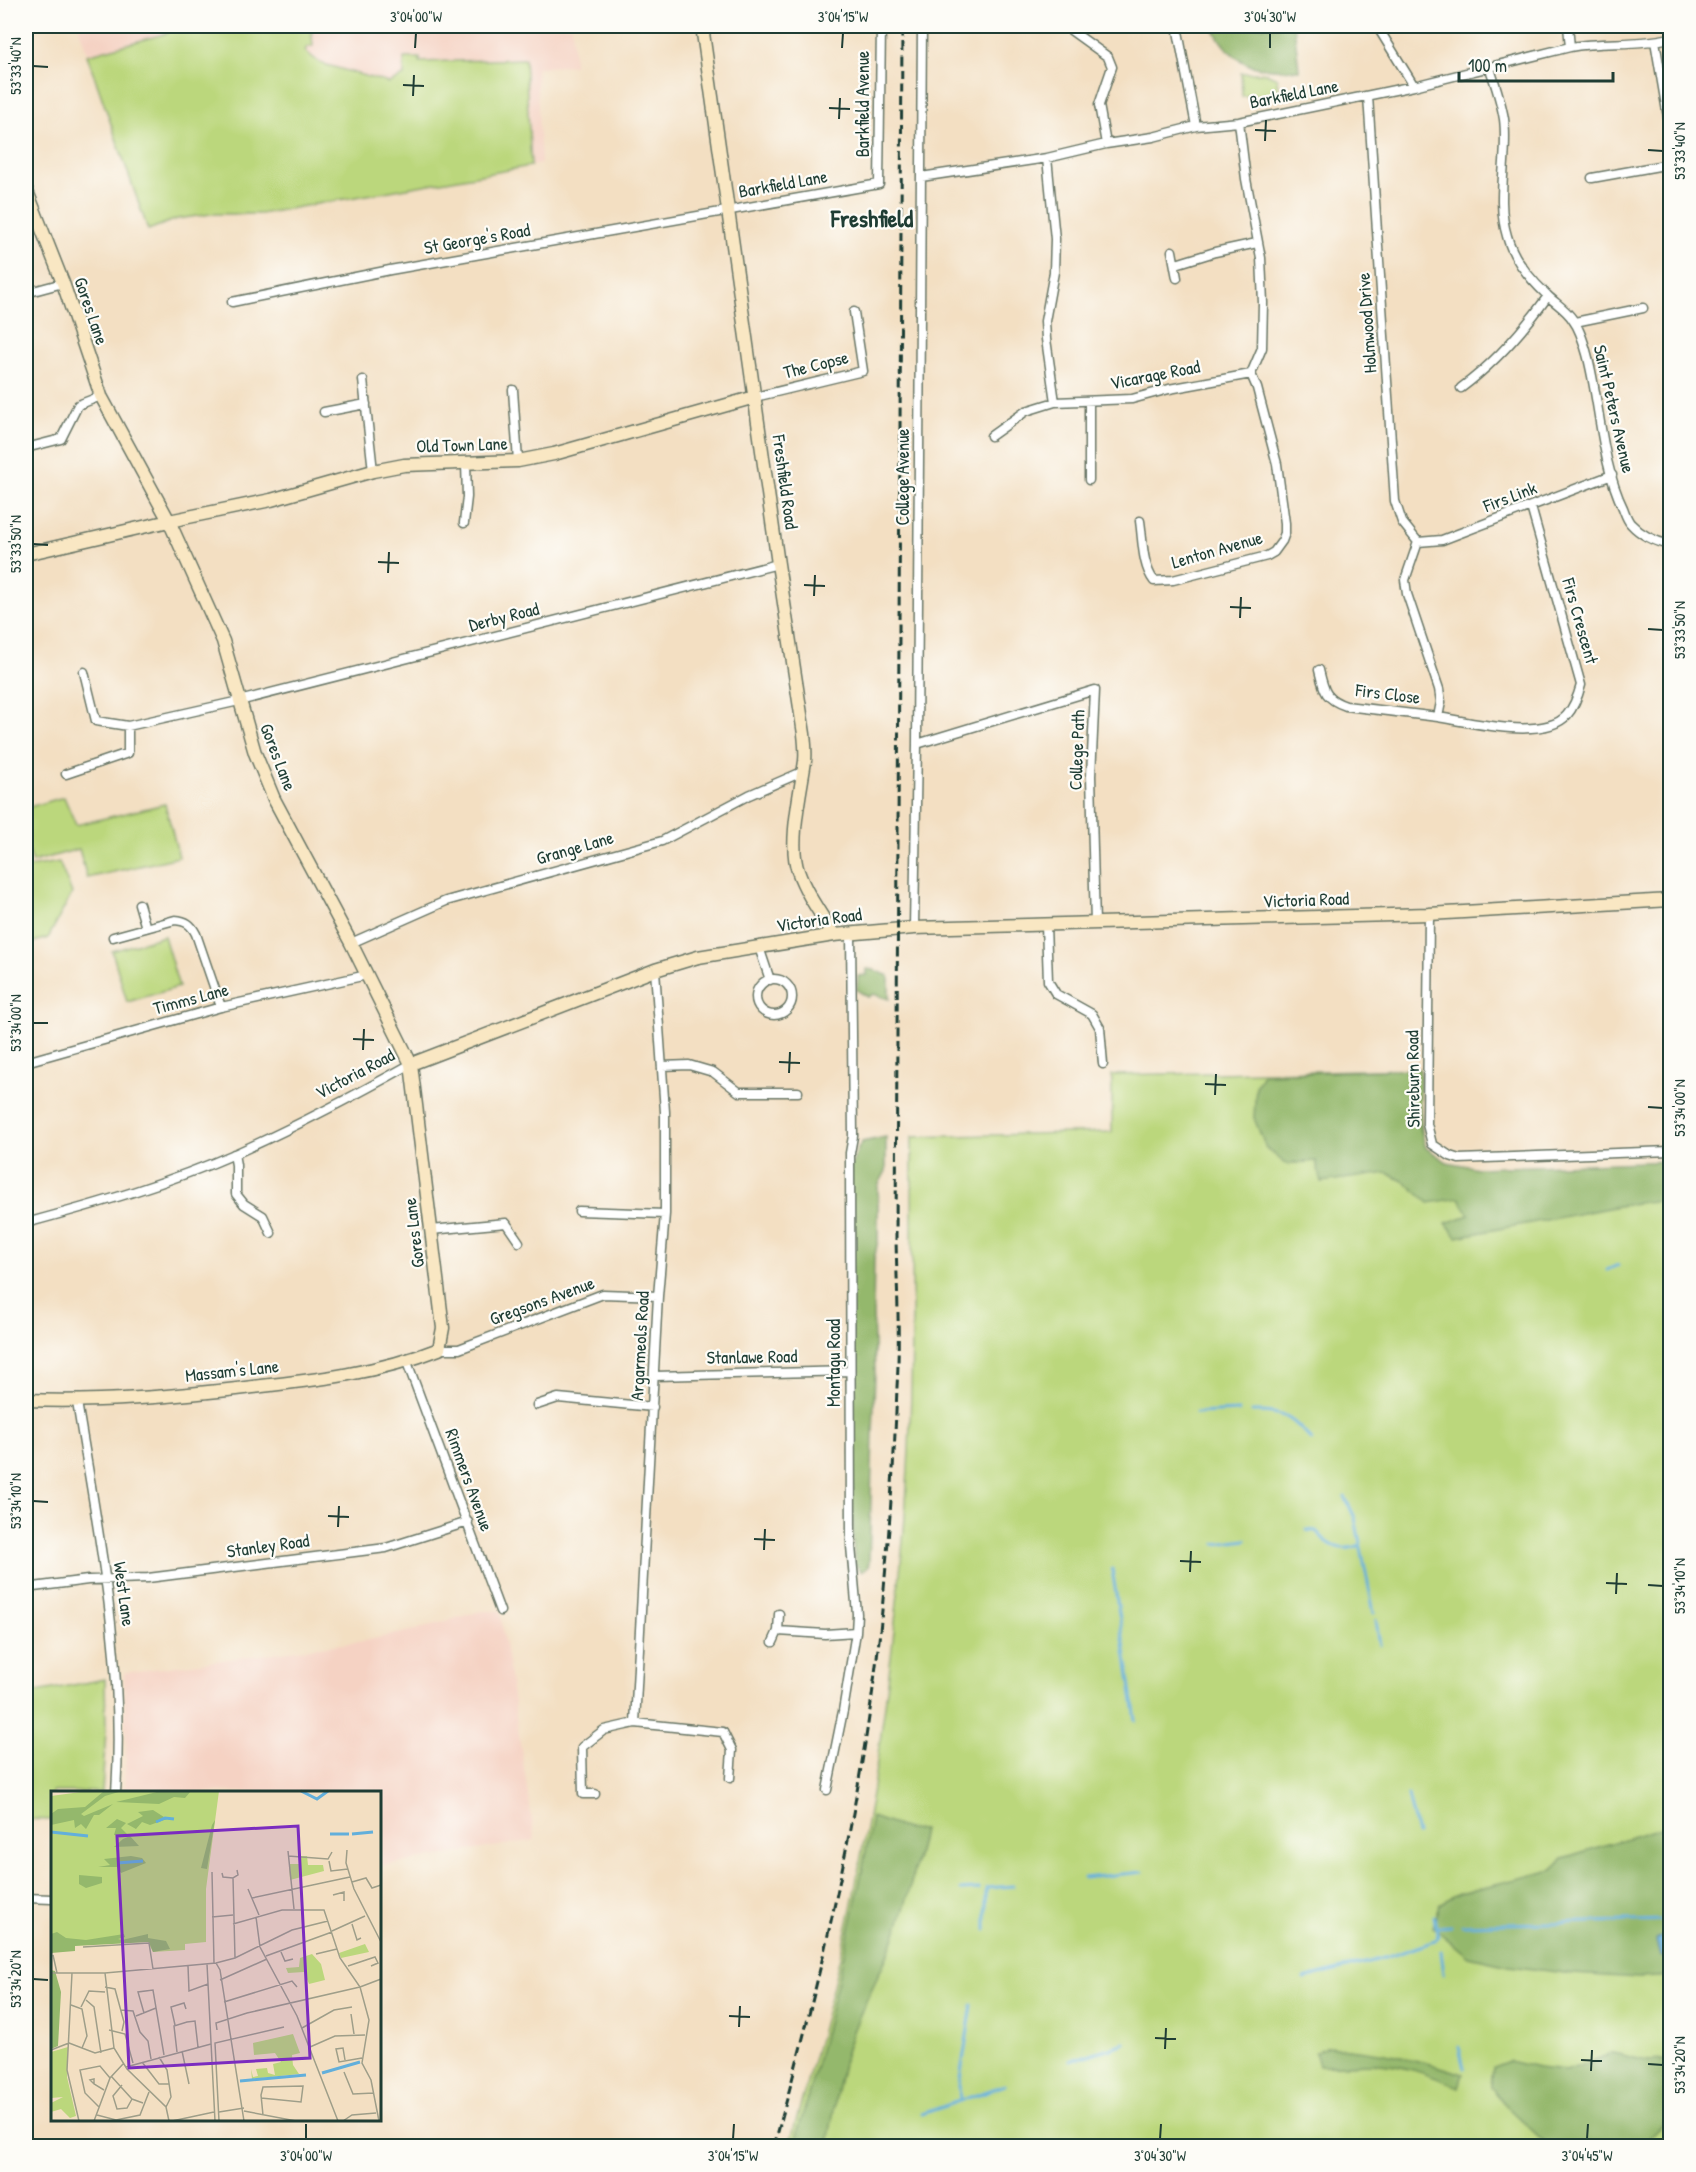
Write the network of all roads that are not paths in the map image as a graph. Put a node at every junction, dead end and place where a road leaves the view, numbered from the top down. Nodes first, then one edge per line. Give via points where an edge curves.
1 (702, 26) edge
2 (880, 26) edge
3 (922, 26) edge
4 (1065, 26) edge
5 (1177, 26) edge
6 (1377, 26) edge
7 (1568, 26) edge
8 (1671, 38) edge
9 (1654, 41) junction
10 (1570, 47) junction
11 (1489, 66) junction
12 (1414, 86) junction
13 (1368, 96) junction
14 (1239, 122) junction
15 (1196, 126) junction
16 (1671, 129) edge
17 (1106, 144) junction
18 (1047, 158) junction
19 (1671, 164) edge
20 (921, 177) junction
21 (1592, 177) dead end
22 (879, 184) joint
23 (26, 189) edge
24 (729, 211) junction
25 (1257, 243) junction
26 (1172, 251) dead end
27 (1176, 264) junction
28 (1177, 278) dead end
29 (63, 283) junction
30 (26, 293) edge
31 (1548, 296) junction
32 (232, 302) dead end
33 (1643, 308) dead end
34 (854, 312) dead end
35 (1575, 322) junction
36 (1251, 374) junction
37 (363, 380) dead end
38 (1461, 388) dead end
39 (513, 390) dead end
40 (101, 396) junction
41 (755, 397) junction
42 (1055, 402) junction
43 (1089, 402) junction
44 (366, 404) junction
45 (324, 412) dead end
46 (991, 436) dead end
47 (26, 448) edge
48 (518, 461) junction
49 (466, 463) junction
50 (373, 471) junction
51 (1612, 475) junction
52 (1089, 480) dead end
53 (1531, 507) junction
54 (169, 521) junction
55 (1140, 521) dead end
56 (464, 523) dead end
57 (1418, 542) junction
58 (1671, 545) edge
59 (26, 554) edge
60 (778, 564) junction
61 (1319, 670) dead end
62 (84, 672) dead end
63 (239, 701) junction
64 (1438, 717) junction
65 (128, 726) junction
66 (917, 744) junction
67 (802, 772) junction
68 (66, 774) dead end
69 (1671, 900) edge
70 (139, 904) dead end
71 (1429, 914) junction
72 (1095, 924) junction
73 (1046, 925) junction
74 (146, 928) junction
75 (914, 928) junction
76 (851, 933) junction
77 (834, 934) junction
78 (113, 937) dead end
79 (351, 943) junction
80 (759, 947) junction
81 (655, 970) junction
82 (367, 975) junction
83 (770, 980) junction
84 (221, 1007) junction
85 (26, 1062) edge
86 (411, 1064) junction
87 (1103, 1064) dead end
88 (662, 1066) junction
89 (798, 1092) dead end
90 (1671, 1151) edge
91 (234, 1154) junction
92 (579, 1211) dead end
93 (665, 1214) junction
94 (26, 1223) edge
95 (432, 1230) junction
96 (271, 1233) dead end
97 (519, 1242) dead end
98 (658, 1296) junction
99 (439, 1349) junction
100 (407, 1362) junction
101 (850, 1371) junction
102 (655, 1376) junction
103 (26, 1400) edge
104 (77, 1402) junction
105 (537, 1406) dead end
106 (653, 1407) junction
107 (468, 1522) junction
108 (106, 1580) junction
109 (26, 1588) edge
110 (500, 1611) dead end
111 (779, 1614) dead end
112 (778, 1631) junction
113 (856, 1632) junction
114 (773, 1642) dead end
115 (635, 1723) junction
116 (729, 1778) dead end
117 (827, 1790) dead end
118 (116, 1791) edge
119 (595, 1794) dead end
120 (26, 1898) edge
121 (51, 1899) edge

1 - 24 street, Freshfield Road
2 - 22 street, Barkfield Avenue
3 - 20 street, College Avenue
4 - 17 street via 1108,57 1112,67 1099,105
5 - 15 street
6 - 12 street
7 - 10 street
8 - 9 street, Barkfield Lane
9 - 10 street, Barkfield Lane
9 - 16 street
10 - 11 street, Barkfield Lane
11 - 12 street, Barkfield Lane
11 - 31 street, Saint Peters Avenue via 1504,120 1501,213 1507,238 1520,264
12 - 13 street, Barkfield Lane
13 - 14 street, Barkfield Lane
13 - 57 street, Holmwood Drive via 1395,501 1402,522
14 - 15 street, Barkfield Lane
14 - 25 street
15 - 17 street, Barkfield Lane
17 - 18 street, Barkfield Lane
18 - 20 street, Barkfield Lane
18 - 42 street via 1055,239 1054,272 1045,321
19 - 21 street
20 - 66 street, College Avenue
22 - 24 street, Barkfield Lane
23 - 29 street, Gores Lane
24 - 32 street, St George's Road via 390,270
24 - 41 street, Freshfield Road
25 - 27 street
25 - 36 street via 1261,258 1262,348
26 - 27 street
27 - 28 street
29 - 30 street
29 - 40 street, Gores Lane
31 - 35 street, Saint Peters Avenue
31 - 38 street via 1529,323 1484,371
33 - 35 street
34 - 41 street, The Copse via 863,370
35 - 51 street, Saint Peters Avenue via 1587,353
36 - 43 street, Vicarage Road via 1132,399
36 - 55 street, Lenton Avenue via 1279,476 1285,533 1278,548 1248,561 1154,581 1146,564
37 - 44 street
39 - 48 street
40 - 47 street via 78,405 61,439
40 - 54 street, Gores Lane
41 - 48 street, Old Town Lane via 569,451
41 - 60 street, Freshfield Road
42 - 43 street, Vicarage Road
42 - 46 street, Vicarage Road via 1026,411
43 - 52 street
44 - 45 street
44 - 50 street
48 - 49 street, Old Town Lane
49 - 50 street, Old Town Lane via 404,465
49 - 56 street
50 - 54 street, Old Town Lane via 271,500
51 - 53 street, Firs Link
51 - 58 street, Saint Peters Avenue via 1630,524
53 - 57 street, Firs Link via 1442,540
53 - 64 street, Firs Crescent via 1581,685 1576,700 1566,717 1546,727 1490,725
54 - 59 street, Old Town Lane
54 - 63 street, Gores Lane via 223,641
57 - 64 street via 1406,580 1407,594 1439,688 1442,702
60 - 63 street, Derby Road
60 - 67 street, Freshfield Road via 804,734
61 - 64 street, Firs Close via 1325,693 1333,701
62 - 65 street via 96,721
63 - 65 street, Derby Road
63 - 79 street, Gores Lane via 274,799
65 - 68 street via 128,753
66 - 72 street, College Path via 1095,690 1091,776
66 - 75 street, College Avenue
67 - 77 street, Freshfield Road via 797,805 797,869 810,898
67 - 79 street, Grange Lane via 662,841 447,901
69 - 71 street, Victoria Road
70 - 74 street
71 - 72 street, Victoria Road
71 - 90 street, Shireburn Road via 1427,1124 1432,1144 1459,1159
72 - 73 street, Victoria Road
73 - 75 street, Victoria Road
73 - 87 street via 1048,981 1056,994 1092,1014 1100,1028
74 - 78 street
74 - 84 street via 175,921 192,926
75 - 76 street, Victoria Road
76 - 77 street, Victoria Road
76 - 101 street, Montagu Road via 854,1136 850,1153
77 - 80 street, Victoria Road
79 - 82 street, Gores Lane
80 - 81 street, Victoria Road via 698,957
80 - 83 street
81 - 86 street, Victoria Road
81 - 88 street, Argarmeols Road
82 - 84 street, Timms Lane
82 - 86 street, Gores Lane
83 - 83 street via 781,981 791,995 789,1007 779,1014 763,1011 756,1002 757,990
84 - 85 street, Timms Lane
86 - 91 street, Victoria Road
86 - 95 street, Gores Lane
88 - 89 street via 689,1065 713,1072 739,1092
88 - 93 street, Argarmeols Road
91 - 94 street, Victoria Road via 108,1202
91 - 96 street via 236,1194 263,1216
92 - 93 street
93 - 98 street, Argarmeols Road
95 - 97 street via 506,1223
95 - 99 street, Gores Lane via 443,1328
98 - 99 street, Gregsons Avenue via 603,1294 459,1349
98 - 102 street, Argarmeols Road
99 - 100 street, Massam's Lane
100 - 104 street, Massam's Lane via 336,1377 189,1395
100 - 107 street, Rimmers Avenue
101 - 102 street, Stanlawe Road
101 - 113 street, Montagu Road via 851,1546
102 - 106 street, Argarmeols Road
103 - 104 street, Massam's Lane
104 - 108 street, West Lane
105 - 106 street via 558,1398
106 - 115 street, Argarmeols Road
107 - 108 street, Stanley Road via 386,1548
107 - 110 street, Rimmers Avenue
108 - 109 street, Stanley Road
108 - 118 street, West Lane via 116,1676
111 - 112 street
112 - 113 street
112 - 114 street
113 - 117 street, Montagu Road
115 - 116 street via 723,1732 732,1750
115 - 119 street via 604,1730 582,1747 583,1794
120 - 121 street

